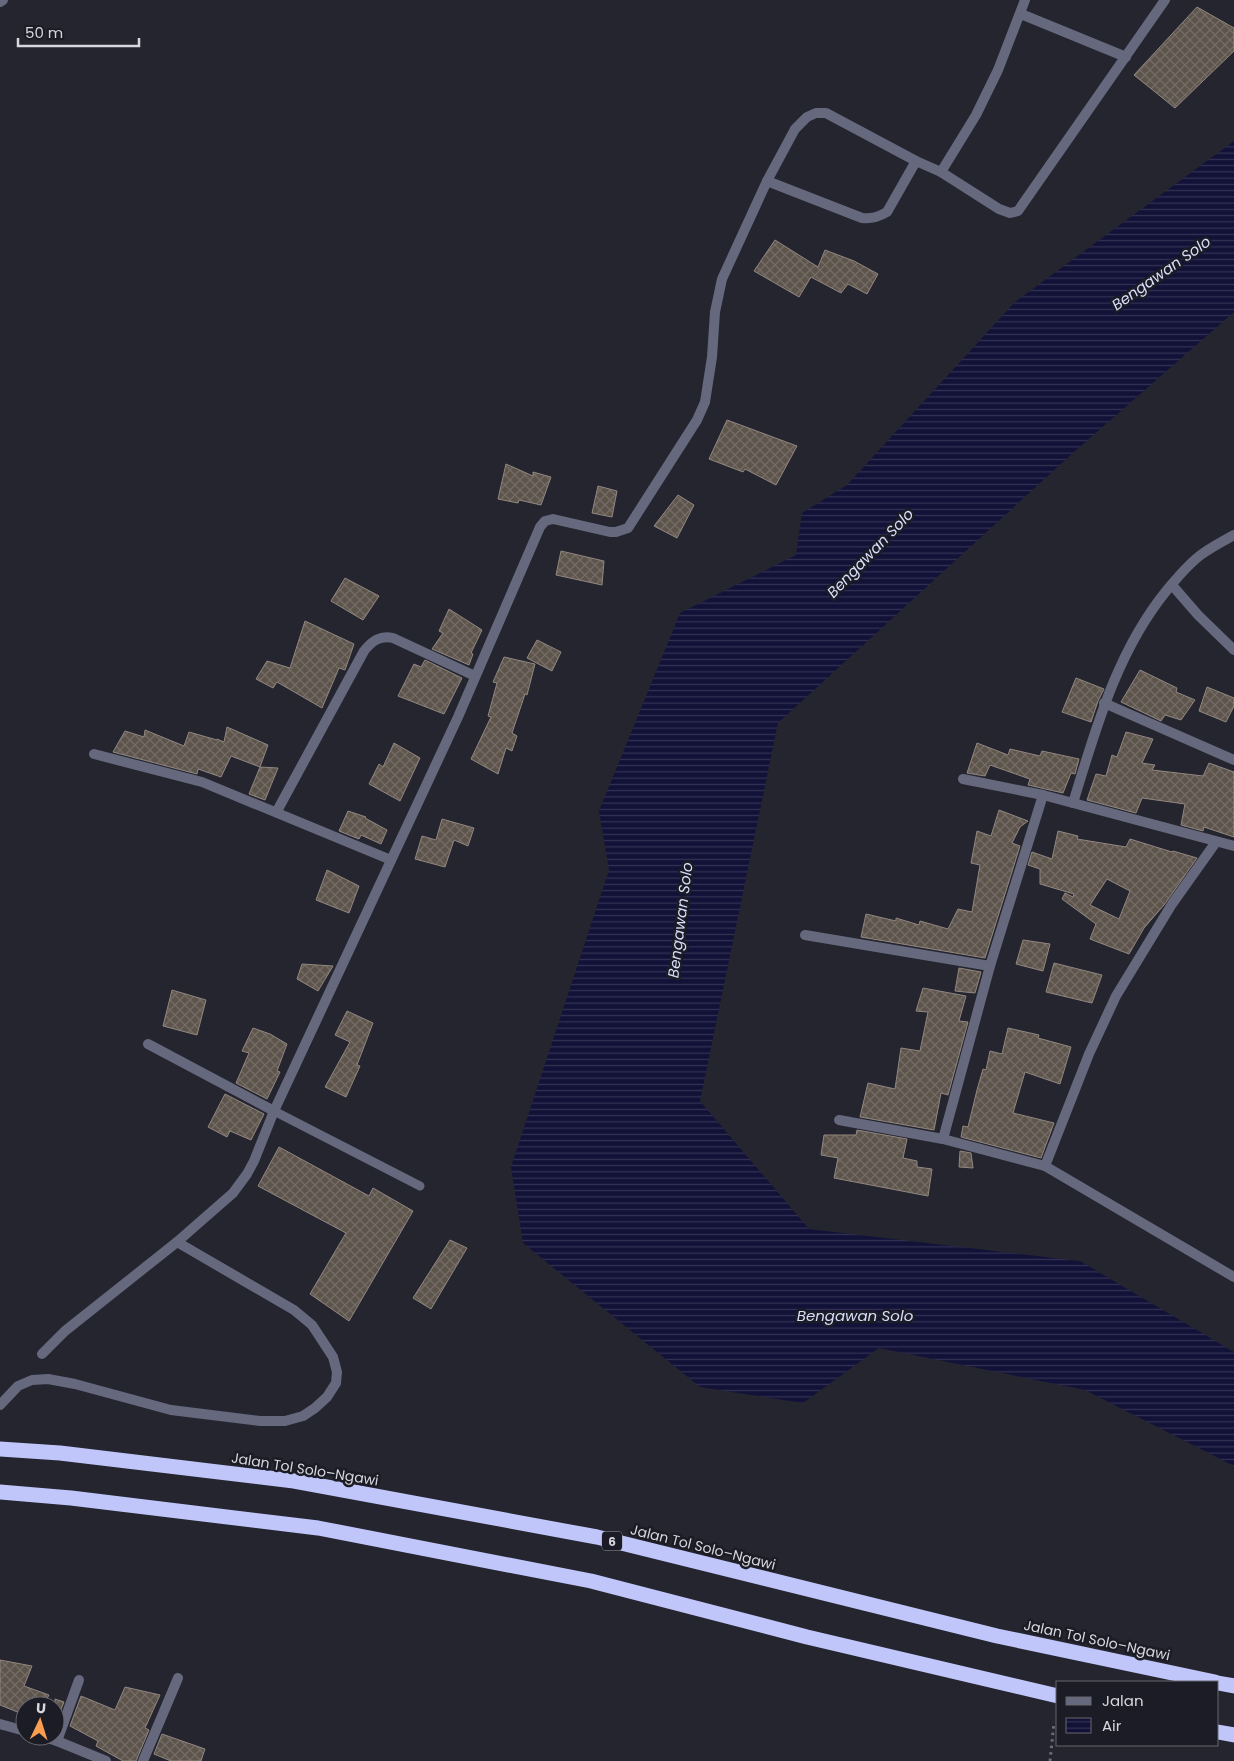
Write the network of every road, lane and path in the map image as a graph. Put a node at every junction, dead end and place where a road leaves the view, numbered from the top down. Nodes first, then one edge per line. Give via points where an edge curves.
1 (3, 0) edge
2 (1025, 0) edge
3 (1165, 0) edge
4 (0, 2) edge
5 (1021, 14) junction
6 (1126, 57) junction
7 (916, 161) junction
8 (941, 172) junction
9 (768, 181) junction
10 (1234, 535) edge
11 (1172, 585) junction
12 (1234, 650) edge
13 (476, 676) junction
14 (1104, 703) junction
15 (94, 754) dead end
16 (1234, 760) edge
17 (963, 779) dead end
18 (1043, 795) junction
19 (1072, 803) junction
20 (277, 811) junction
21 (1216, 842) junction
22 (1234, 846) edge
23 (391, 860) junction
24 (805, 935) dead end
25 (990, 966) junction
26 (148, 1044) dead end
27 (274, 1111) junction
28 (839, 1120) dead end
29 (943, 1139) junction
30 (1045, 1166) junction
31 (420, 1186) dead end
32 (177, 1242) junction
33 (1234, 1277) edge
34 (42, 1354) dead end
35 (0, 1405) edge
36 (0, 1449) edge
37 (0, 1492) edge
38 (178, 1678) dead end
39 (79, 1680) dead end
40 (1209, 1681) edge
41 (1056, 1696) edge
42 (65, 1721) edge
43 (1054, 1722) dead end
44 (0, 1724) edge
45 (15, 1728) edge
46 (1219, 1732) edge
47 (1234, 1735) edge
48 (65, 1744) edge
49 (106, 1761) edge
50 (143, 1761) edge
51 (1050, 1761) edge

1 - 4 street
2 - 5 street
3 - 6 street
5 - 6 street
5 - 8 street via 976,115
6 - 8 street via 1018,211 1010,213 1000,209
7 - 8 street
7 - 9 street via 887,212 871,219
7 - 9 street via 838,118 816,113 795,129
9 - 13 street via 722,279 702,410 628,528 610,532 553,519 545,521
10 - 11 street via 1201,555
11 - 12 street via 1198,616
11 - 14 street via 1151,610 1131,643
13 - 20 street via 399,640 376,639 364,651
13 - 23 street
14 - 16 street
14 - 19 street
15 - 20 street via 202,782
17 - 18 street
18 - 19 street
18 - 25 street
19 - 21 street
20 - 23 street
21 - 22 street
21 - 30 street via 1172,904 1116,996 1089,1054
23 - 27 street
24 - 25 street
25 - 29 street
26 - 27 street
27 - 31 lane
27 - 32 street via 254,1161 241,1183
28 - 29 street
29 - 30 street
30 - 33 street
32 - 34 street
32 - 35 street via 294,1310 312,1325 333,1357 337,1372 336,1383 327,1397 303,1416 285,1421 260,1421 171,1410 48,1379 32,1380 18,1386
36 - 40 highway, Jalan Tol Solo–Ngawi / 6 via 60,1453 294,1481 597,1537 988,1633
37 - 41 highway via 318,1528 591,1581
38 - 50 street
39 - 42 street
43 - 51 path
44 - 45 street
46 - 47 highway
48 - 49 street

